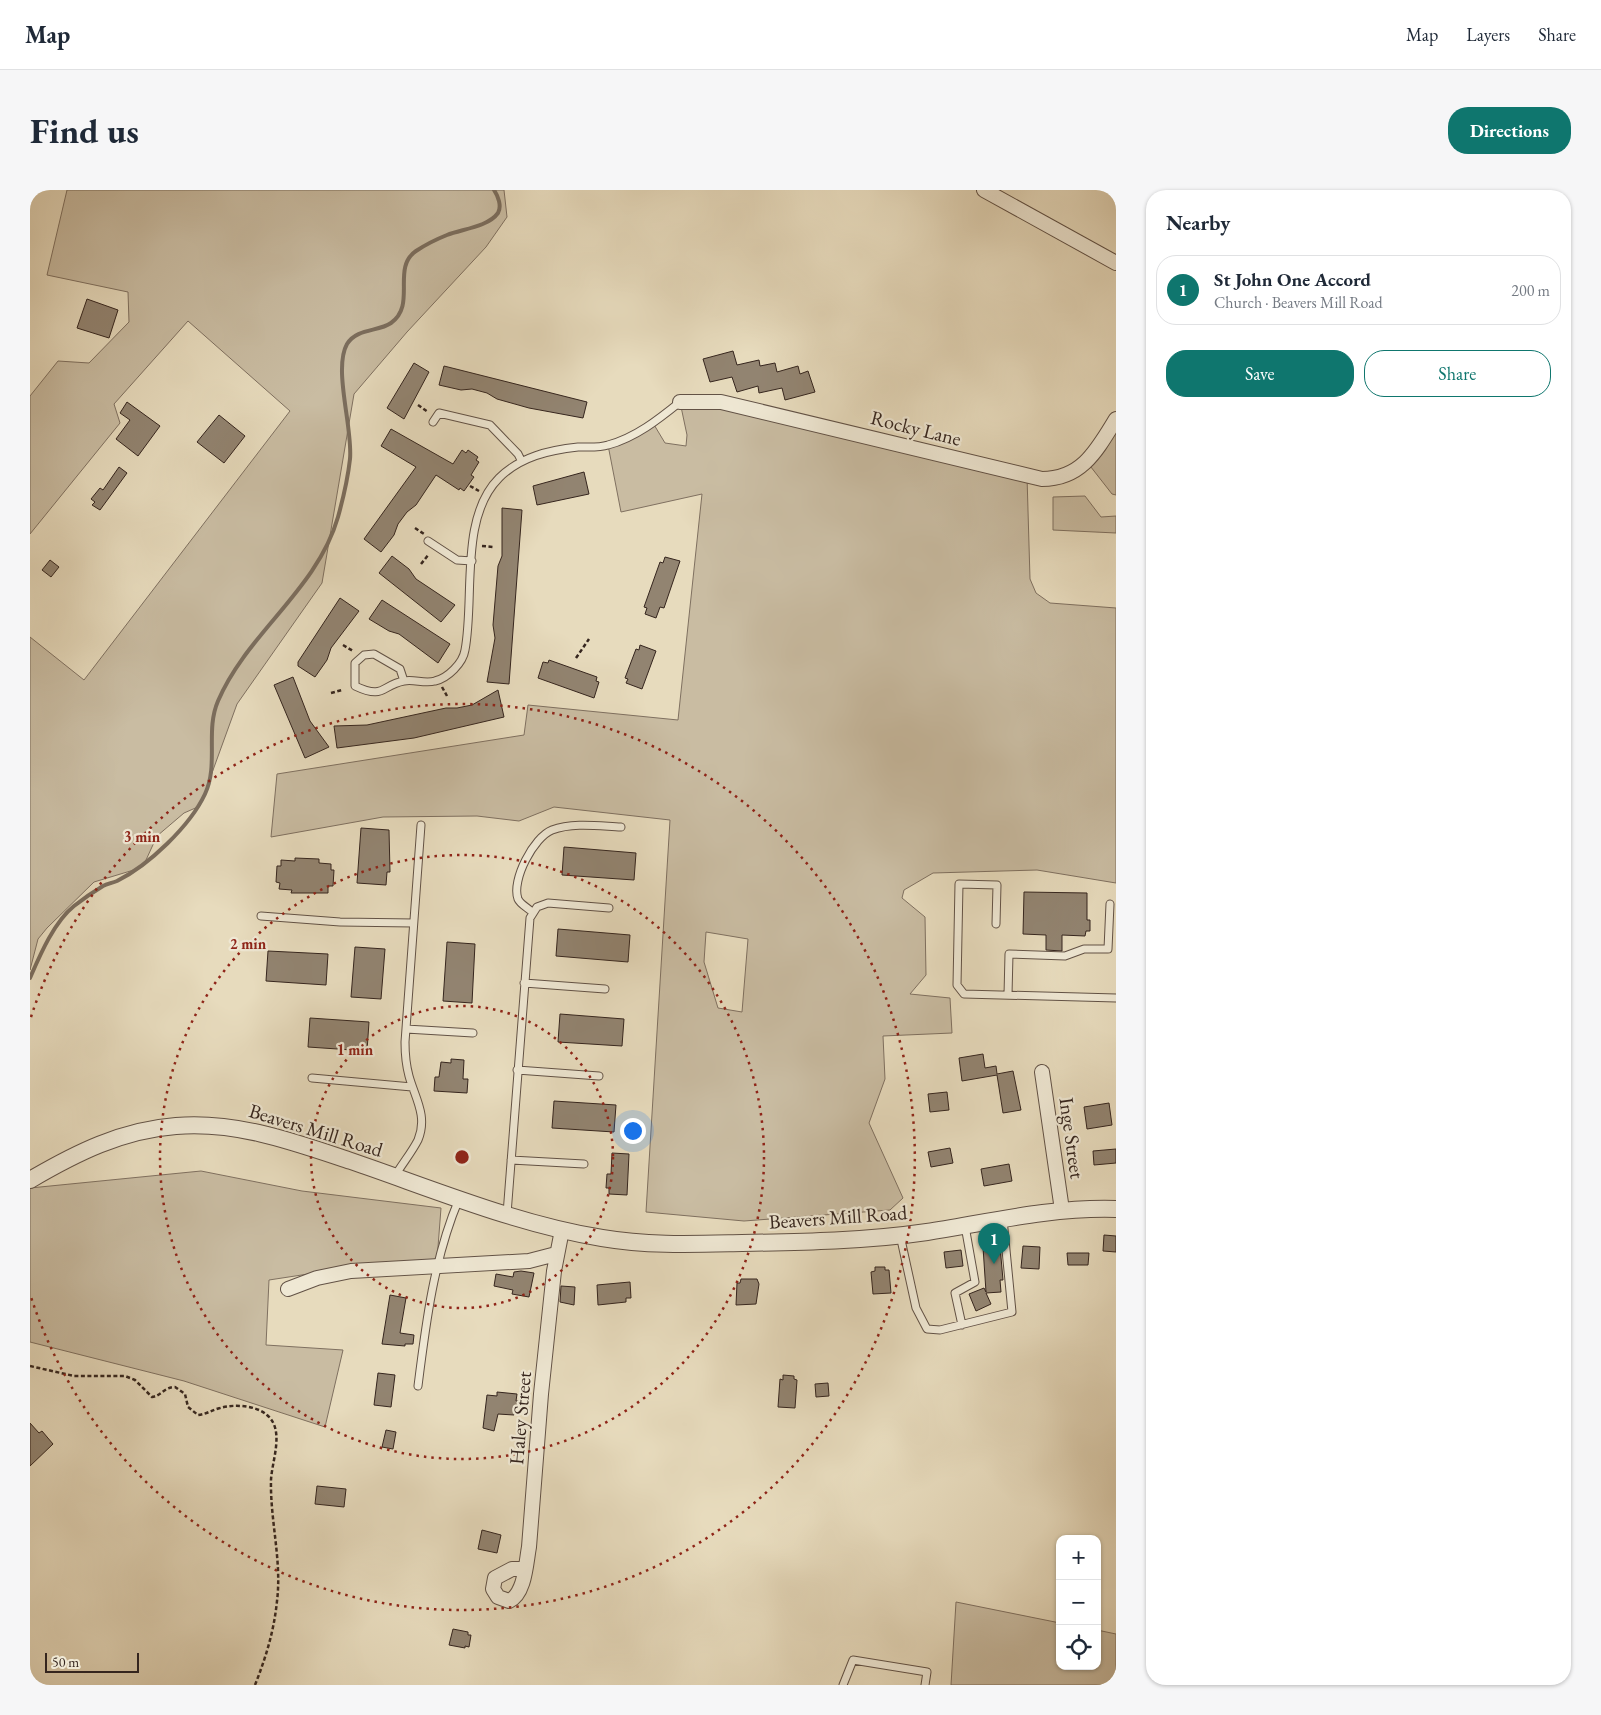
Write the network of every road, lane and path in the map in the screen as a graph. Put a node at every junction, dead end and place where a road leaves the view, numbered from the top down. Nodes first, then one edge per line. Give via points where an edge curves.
1 (984, 190) edge
2 (1116, 263) edge
3 (680, 402) joint
4 (418, 405) dead end
5 (428, 412) dead end
6 (1116, 419) edge
7 (433, 422) dead end
8 (521, 460) junction
9 (470, 486) dead end
10 (480, 491) dead end
11 (415, 528) dead end
12 (427, 538) joint
13 (480, 546) dead end
14 (493, 547) dead end
15 (429, 554) dead end
16 (472, 561) junction
17 (421, 564) dead end
18 (589, 639) dead end
19 (343, 645) dead end
20 (353, 652) dead end
21 (576, 658) dead end
22 (404, 681) junction
23 (442, 685) dead end
24 (342, 690) dead end
25 (331, 693) dead end
26 (447, 696) dead end
27 (420, 825) dead end
28 (621, 827) dead end
29 (1110, 904) dead end
30 (609, 908) dead end
31 (532, 912) junction
32 (261, 916) dead end
33 (413, 923) junction
34 (996, 924) dead end
35 (524, 983) junction
36 (605, 989) dead end
37 (1008, 995) junction
38 (1116, 998) edge
39 (406, 1028) junction
40 (473, 1033) dead end
41 (517, 1070) junction
42 (1042, 1072) dead end
43 (599, 1076) dead end
44 (312, 1078) dead end
45 (412, 1087) junction
46 (511, 1160) junction
47 (584, 1164) dead end
48 (395, 1176) junction
49 (30, 1180) edge
50 (460, 1198) junction
51 (1116, 1209) edge
52 (1062, 1210) junction
53 (507, 1214) junction
54 (1003, 1218) junction
55 (965, 1225) junction
56 (562, 1230) junction
57 (900, 1236) junction
58 (556, 1254) junction
59 (439, 1265) junction
60 (288, 1290) dead end
61 (962, 1325) junction
62 (30, 1366) edge
63 (418, 1386) dead end
64 (525, 1569) dead end
65 (255, 1685) edge
66 (844, 1685) edge
67 (924, 1685) edge

1 - 2 street
3 - 6 street, Rocky Lane via 721,402 1042,480 1067,476 1078,470
3 - 8 lane via 653,423 608,445 560,449
4 - 5 path
7 - 8 lane via 439,412 490,425
8 - 16 lane via 498,479 480,507
9 - 10 path
11 - 12 path
12 - 16 lane via 457,560
13 - 14 path
15 - 17 path
16 - 22 lane via 465,652 455,670 435,681
18 - 21 path
19 - 20 path
22 - 22 lane via 400,669 374,654 364,655 355,663 355,686 369,693 386,690
23 - 26 path
24 - 25 path
27 - 33 lane
28 - 31 lane via 570,825 550,830 533,848 516,886 518,900
29 - 37 lane via 1108,949 1084,949 1065,956 1009,954
30 - 31 lane via 548,903 537,906
31 - 35 lane
32 - 33 lane
33 - 39 lane
34 - 37 lane via 997,885 958,884 957,985 964,994
35 - 36 lane
35 - 41 lane
37 - 38 lane
39 - 40 lane
39 - 45 lane via 405,1056
41 - 43 lane
41 - 46 lane
42 - 52 street, Inge Street
44 - 45 lane
45 - 48 lane via 419,1101 421,1128 418,1140
46 - 47 lane
46 - 53 lane
48 - 49 street, Beavers Mill Road via 258,1132 203,1125 175,1126 120,1136 73,1156
48 - 50 street, Beavers Mill Road
50 - 53 street, Beavers Mill Road
50 - 59 lane
51 - 52 street, Beavers Mill Road
52 - 54 street, Beavers Mill Road
53 - 56 street, Beavers Mill Road
54 - 55 street, Beavers Mill Road
54 - 61 lane via 1012,1312
55 - 57 street, Beavers Mill Road
55 - 61 lane via 975,1282 955,1293
56 - 57 street, Beavers Mill Road via 660,1245
56 - 58 street
57 - 61 lane via 916,1308 926,1329 940,1330
58 - 59 street via 530,1261
58 - 64 street, Haley Street
59 - 60 street via 350,1271 317,1278
59 - 63 lane via 429,1298
62 - 65 path via 74,1376 125,1376 135,1380 152,1397 175,1386 185,1394 188,1407 198,1415 233,1406 258,1409 271,1419 277,1436 270,1503 278,1599 267,1655
66 - 67 lane via 853,1660 927,1672

